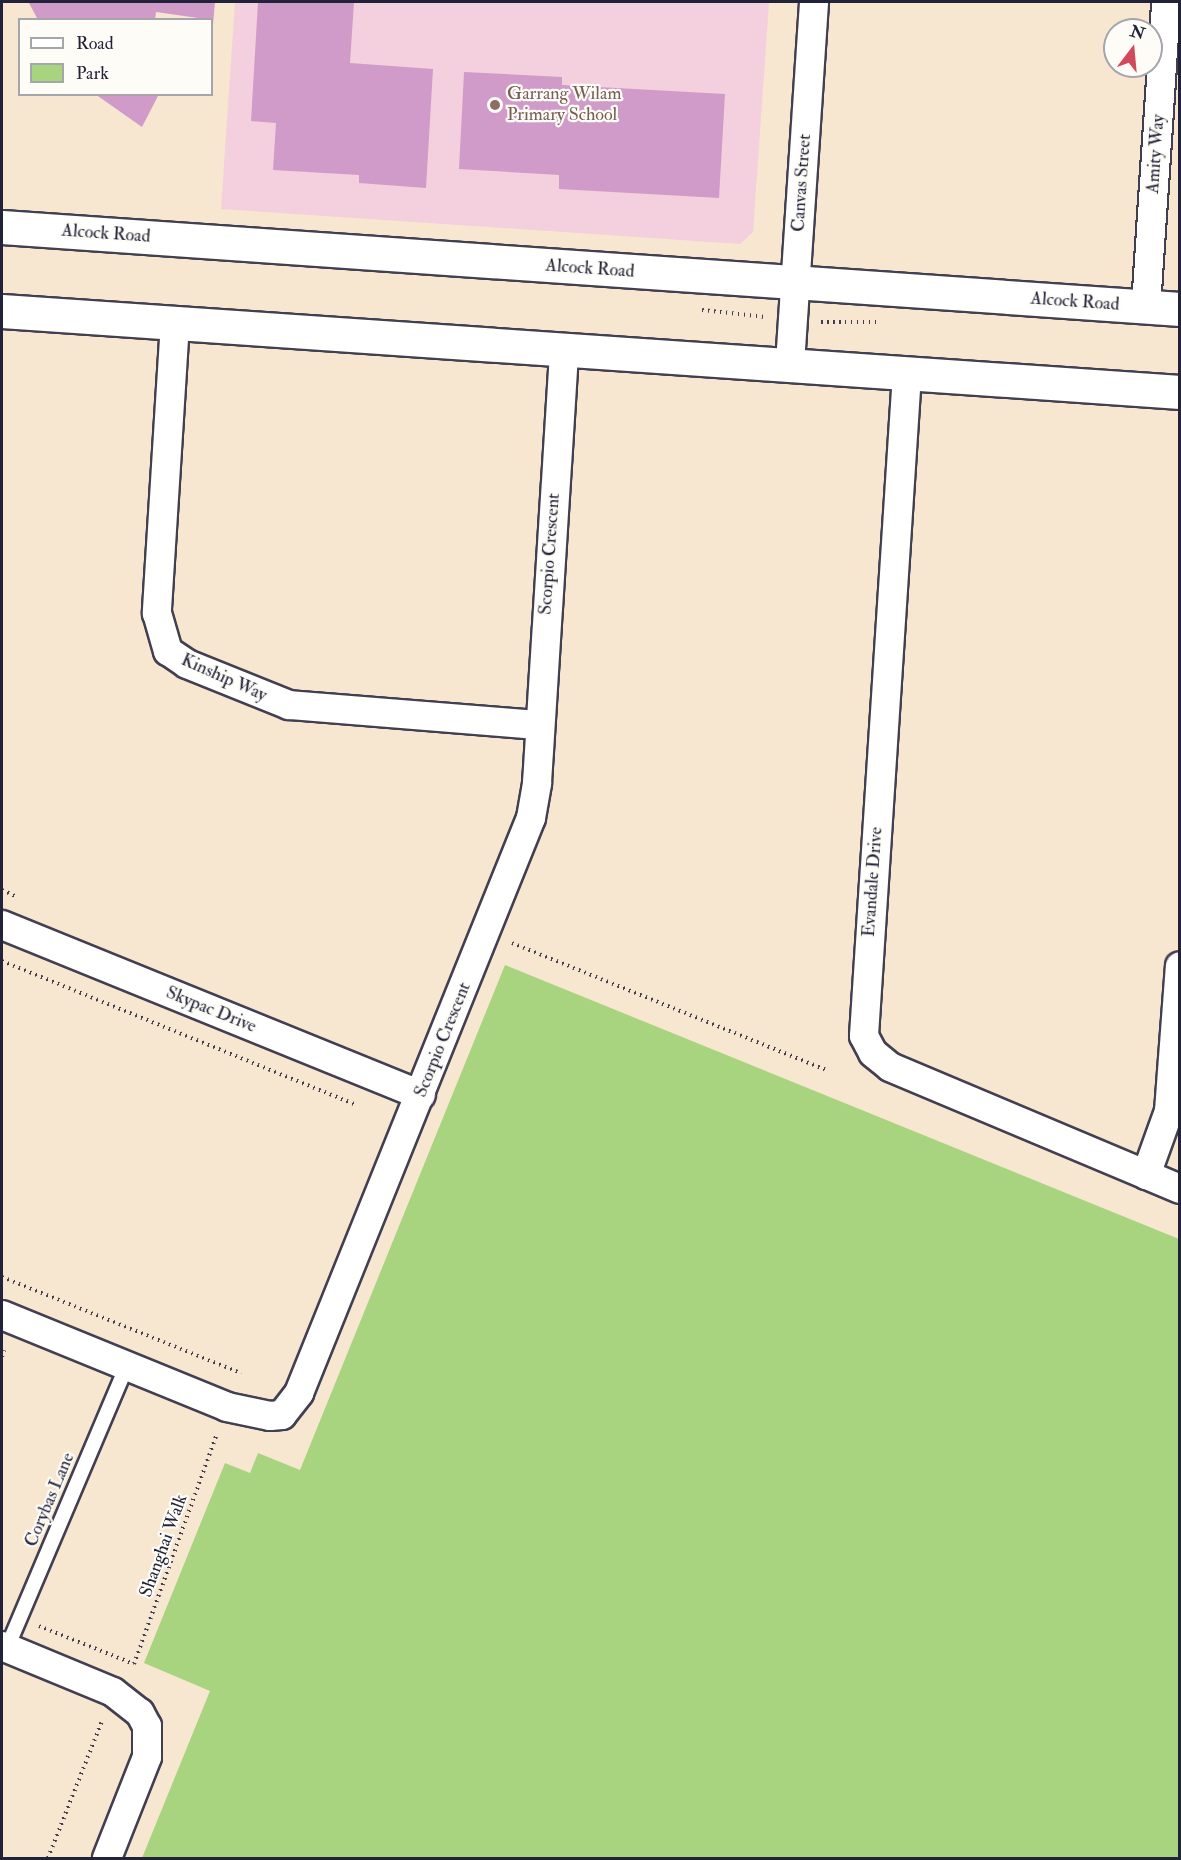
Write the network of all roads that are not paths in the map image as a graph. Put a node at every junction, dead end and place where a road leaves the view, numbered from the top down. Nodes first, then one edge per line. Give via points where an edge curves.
1 (814, 2) edge
2 (1166, 2) edge
3 (2, 227) edge
4 (796, 283) junction
5 (1146, 306) junction
6 (1179, 309) edge
7 (2, 311) edge
8 (175, 323) junction
9 (564, 350) junction
10 (790, 364) junction
11 (908, 374) junction
12 (1179, 392) edge
13 (539, 725) junction
14 (2, 925) edge
15 (1179, 966) edge
16 (421, 1095) junction
17 (1146, 1175) junction
18 (1179, 1189) edge
19 (2, 1315) edge
20 (127, 1365) junction
21 (4, 1647) edge
22 (107, 1858) edge

1 - 4 street, Canvas Street
2 - 5 street, Amity Way
3 - 4 street, Alcock Road
4 - 5 street, Alcock Road
4 - 10 street, Canvas Street
5 - 6 street, Alcock Road
7 - 8 street
8 - 9 street
8 - 13 street, Kinship Way via 157,613 168,651 187,664 289,705
9 - 10 street
9 - 13 street, Scorpio Crescent
10 - 11 street
11 - 12 street
11 - 17 street, Evandale Drive via 864,1036 873,1053 890,1067
13 - 16 street, Scorpio Crescent via 537,783 526,834
14 - 16 street, Skypac Drive
15 - 17 street via 1169,1111
16 - 20 street, Scorpio Crescent via 291,1406 282,1415 228,1407
17 - 18 street, Evandale Drive
19 - 20 street, Scorpio Crescent
20 - 21 lane, Corybas Lane
21 - 22 street via 114,1692 140,1713 147,1726 147,1757

